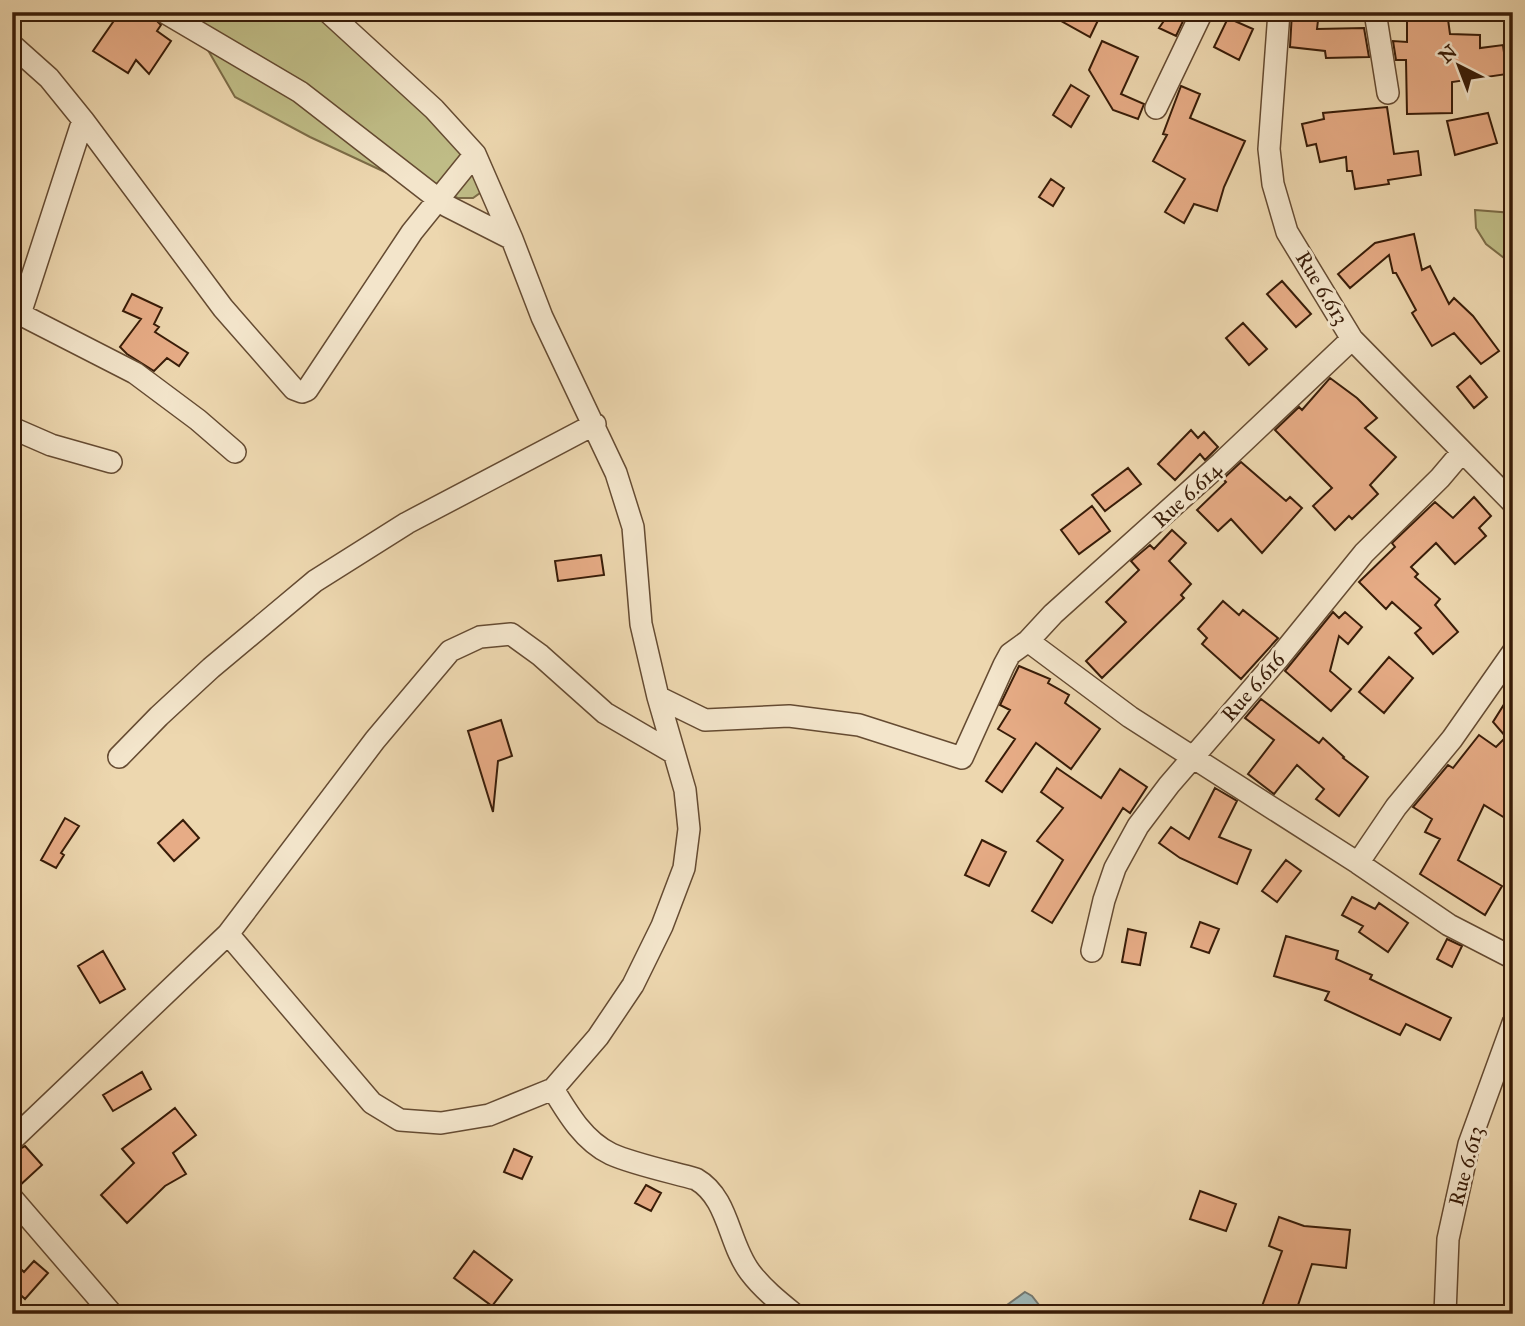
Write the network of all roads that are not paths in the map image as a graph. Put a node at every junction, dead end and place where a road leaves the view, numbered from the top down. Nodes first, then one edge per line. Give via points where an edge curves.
1 (163, 12) edge
2 (328, 12) edge
3 (1202, 12) edge
4 (1279, 12) edge
5 (1375, 12) edge
6 (12, 45) edge
7 (1388, 93) dead end
8 (1156, 108) dead end
9 (83, 120) junction
10 (475, 154) junction
11 (439, 199) junction
12 (512, 239) junction
13 (16, 312) edge
14 (1352, 339) junction
15 (595, 424) junction
16 (12, 428) edge
17 (234, 452) dead end
18 (1462, 452) junction
19 (111, 462) dead end
20 (1513, 503) edge
21 (1032, 644) junction
22 (1513, 652) edge
23 (658, 698) junction
24 (672, 752) junction
25 (119, 757) dead end
26 (1193, 757) junction
27 (1359, 863) junction
28 (228, 934) junction
29 (1092, 951) dead end
30 (1513, 958) edge
31 (1513, 1023) edge
32 (553, 1089) junction
33 (12, 1140) edge
34 (12, 1199) edge
35 (113, 1314) edge
36 (794, 1314) edge
37 (1445, 1314) edge

1 - 11 street via 300,92
2 - 10 street via 434,109
3 - 8 street
4 - 14 street, Rue 6.613 via 1269,149 1273,184 1287,232
5 - 7 street
6 - 9 street via 49,78
9 - 11 street via 223,308 286,381 302,392
9 - 13 street
10 - 11 street
10 - 12 street
11 - 12 street
12 - 15 street via 542,317
13 - 17 street via 135,373
14 - 18 street, Rue 6.613
14 - 21 street, Rue 6.614 via 1053,614
15 - 23 street via 634,527 641,624
15 - 25 street via 407,523 315,581 211,668
16 - 19 street
18 - 20 street, Rue 6.613
18 - 26 street, Rue 6.616 via 1364,553
21 - 23 street, Rue 6.614 via 1010,654 962,758 859,725 789,716 705,720
21 - 26 street
22 - 27 street
23 - 24 street
24 - 28 street via 606,713 512,634 480,636 450,651 383,730
24 - 32 street via 685,790 689,829 684,868 633,985 598,1037
26 - 27 street
26 - 29 street, Rue 6.616 via 1138,826 1115,868
27 - 30 street via 1450,925
28 - 32 street via 372,1103 400,1120 441,1123 489,1115
28 - 33 street
31 - 37 street, Rue 6.613 via 1466,1158 1448,1239
32 - 36 street via 576,1125 612,1154 705,1184 722,1208 734,1245 750,1272
34 - 35 street

